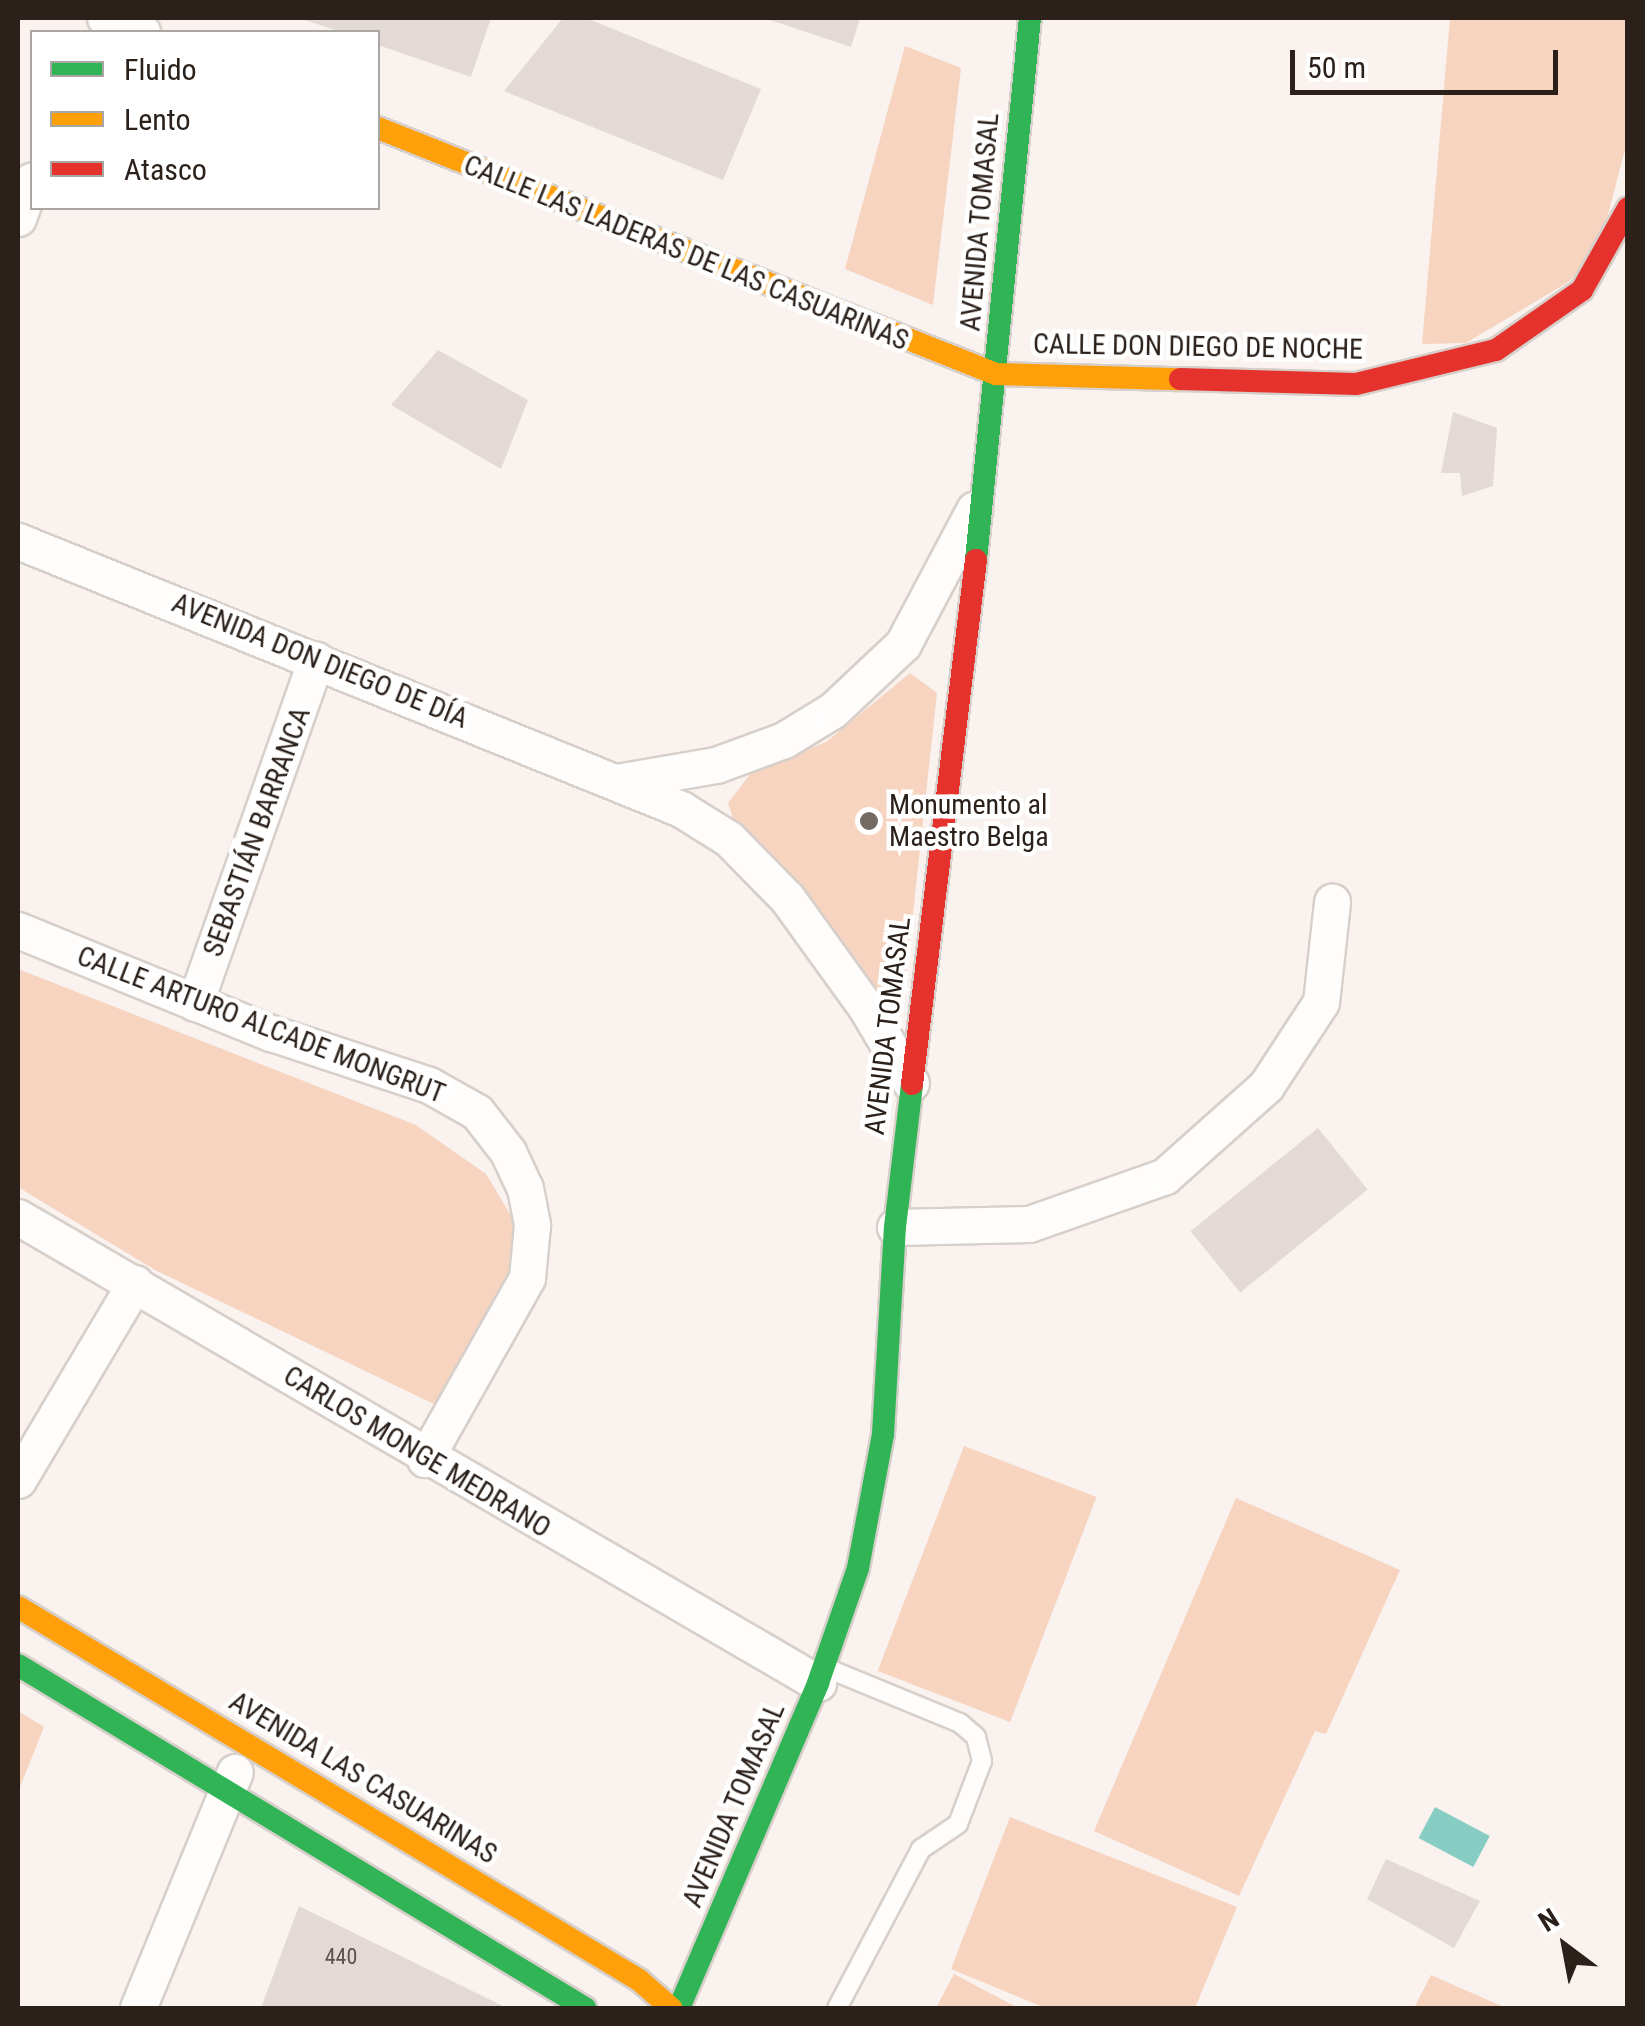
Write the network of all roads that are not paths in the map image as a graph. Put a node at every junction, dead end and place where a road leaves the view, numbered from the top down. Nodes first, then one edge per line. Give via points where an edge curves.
1 (104, 18) edge
2 (1030, 18) edge
3 (137, 30) edge
4 (380, 129) edge
5 (30, 185) edge
6 (1628, 208) edge
7 (18, 218) edge
8 (996, 374) junction
9 (985, 489) junction
10 (18, 541) edge
11 (316, 660) junction
12 (622, 781) junction
13 (1332, 902) dead end
14 (18, 930) edge
15 (195, 1003) junction
16 (911, 1083) junction
17 (18, 1217) edge
18 (895, 1227) junction
19 (135, 1284) junction
20 (425, 1459) junction
21 (18, 1480) edge
22 (18, 1606) edge
23 (18, 1665) edge
24 (821, 1675) junction
25 (247, 1743) junction
26 (227, 1791) junction
27 (138, 2008) edge
28 (585, 2008) edge
29 (675, 2008) edge
30 (838, 2008) edge

1 - 3 street
2 - 8 street, AVENIDA TOMASAL
4 - 8 street, CALLE LAS LADERAS DE LAS CASUARINAS
5 - 7 street
6 - 8 street, CALLE DON DIEGO DE NOCHE via 1582,290 1496,350 1356,384
8 - 9 street, AVENIDA TOMASAL
9 - 12 street via 903,644 833,710 784,740 716,765
9 - 16 street, AVENIDA TOMASAL
10 - 11 street, AVENIDA DON DIEGO DE DÍA
11 - 12 street, AVENIDA DON DIEGO DE DÍA
11 - 15 street, SEBASTIÁN BARRANCA
12 - 16 street, AVENIDA DON DIEGO DE DÍA via 729,839 782,892 829,952
13 - 18 street via 1321,1002 1266,1086 1165,1176 1029,1224
14 - 15 street, CALLE ARTURO ALCADE MONGRUT
15 - 20 street, CALLE ARTURO ALCADE MONGRUT via 429,1085 477,1112 508,1152 526,1188 532,1225 527,1278
16 - 18 street, AVENIDA TOMASAL
17 - 19 street, CARLOS MONGE MEDRANO
18 - 24 street, AVENIDA TOMASAL via 883,1434 858,1568
19 - 20 street, CARLOS MONGE MEDRANO
19 - 21 street
20 - 24 street, CARLOS MONGE MEDRANO
22 - 25 street, AVENIDA LAS CASUARINAS
23 - 26 street
24 - 29 street, AVENIDA TOMASAL
24 - 30 lane via 960,1722 976,1737 982,1761 958,1824 921,1849
25 - 26 street
25 - 29 street, AVENIDA LAS CASUARINAS via 640,1980
26 - 27 street
26 - 28 street

